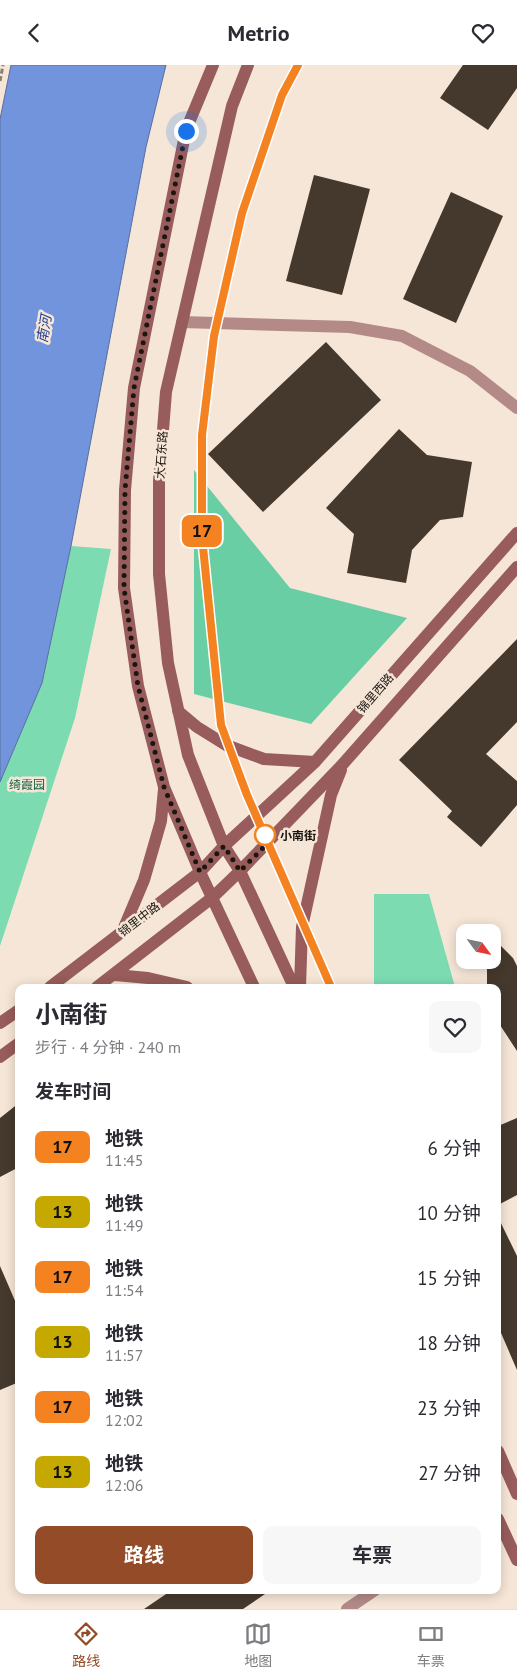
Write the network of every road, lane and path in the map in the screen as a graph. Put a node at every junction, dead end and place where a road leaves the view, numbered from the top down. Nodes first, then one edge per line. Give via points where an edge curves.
1 (3, 65) edge
2 (213, 65) edge
3 (248, 65) edge
4 (0, 81) edge
5 (182, 322) junction
6 (517, 408) edge
7 (517, 533) edge
8 (517, 567) edge
9 (178, 711) junction
10 (315, 762) junction
11 (342, 765) junction
12 (164, 787) junction
13 (224, 846) junction
14 (240, 871) junction
15 (200, 872) junction
16 (213, 897) junction
17 (122, 932) junction
18 (115, 975) junction
19 (54, 984) edge
20 (102, 984) edge
21 (174, 984) edge
22 (253, 984) edge
23 (293, 984) edge
24 (300, 984) edge
25 (15, 1013) edge
26 (0, 1023) edge
27 (15, 1046) edge
28 (0, 1057) edge
29 (501, 1457) edge
30 (515, 1485) edge
31 (501, 1525) edge
32 (517, 1560) edge
33 (369, 1594) edge
34 (346, 1609) edge

1 - 4 path
2 - 12 main road via 186,131 134,388 125,490 124,588 138,686
3 - 5 main road, 大石东路 via 232,106
5 - 6 street via 350,327 402,337 470,371
5 - 9 main road, 大石东路 via 166,392 159,490 158,574 168,663
7 - 10 main road, 锦里西路
8 - 11 main road, 锦里西路
9 - 10 main road via 226,745 264,759
9 - 13 main road, 大石东路 via 188,755
10 - 13 main road, 锦里西路
11 - 14 main road, 锦里西路
11 - 24 main road via 331,795 302,927
12 - 15 main road
12 - 17 main road via 161,821 144,880
13 - 14 main road
13 - 15 main road, 锦里中路
14 - 16 main road
14 - 23 main road
15 - 16 main road
15 - 17 main road, 锦里中路
16 - 18 main road
16 - 22 main road
17 - 19 main road, 锦里中路
18 - 20 main road
18 - 21 main road
25 - 26 main road
27 - 28 main road
29 - 30 main road
31 - 32 main road
33 - 34 street

